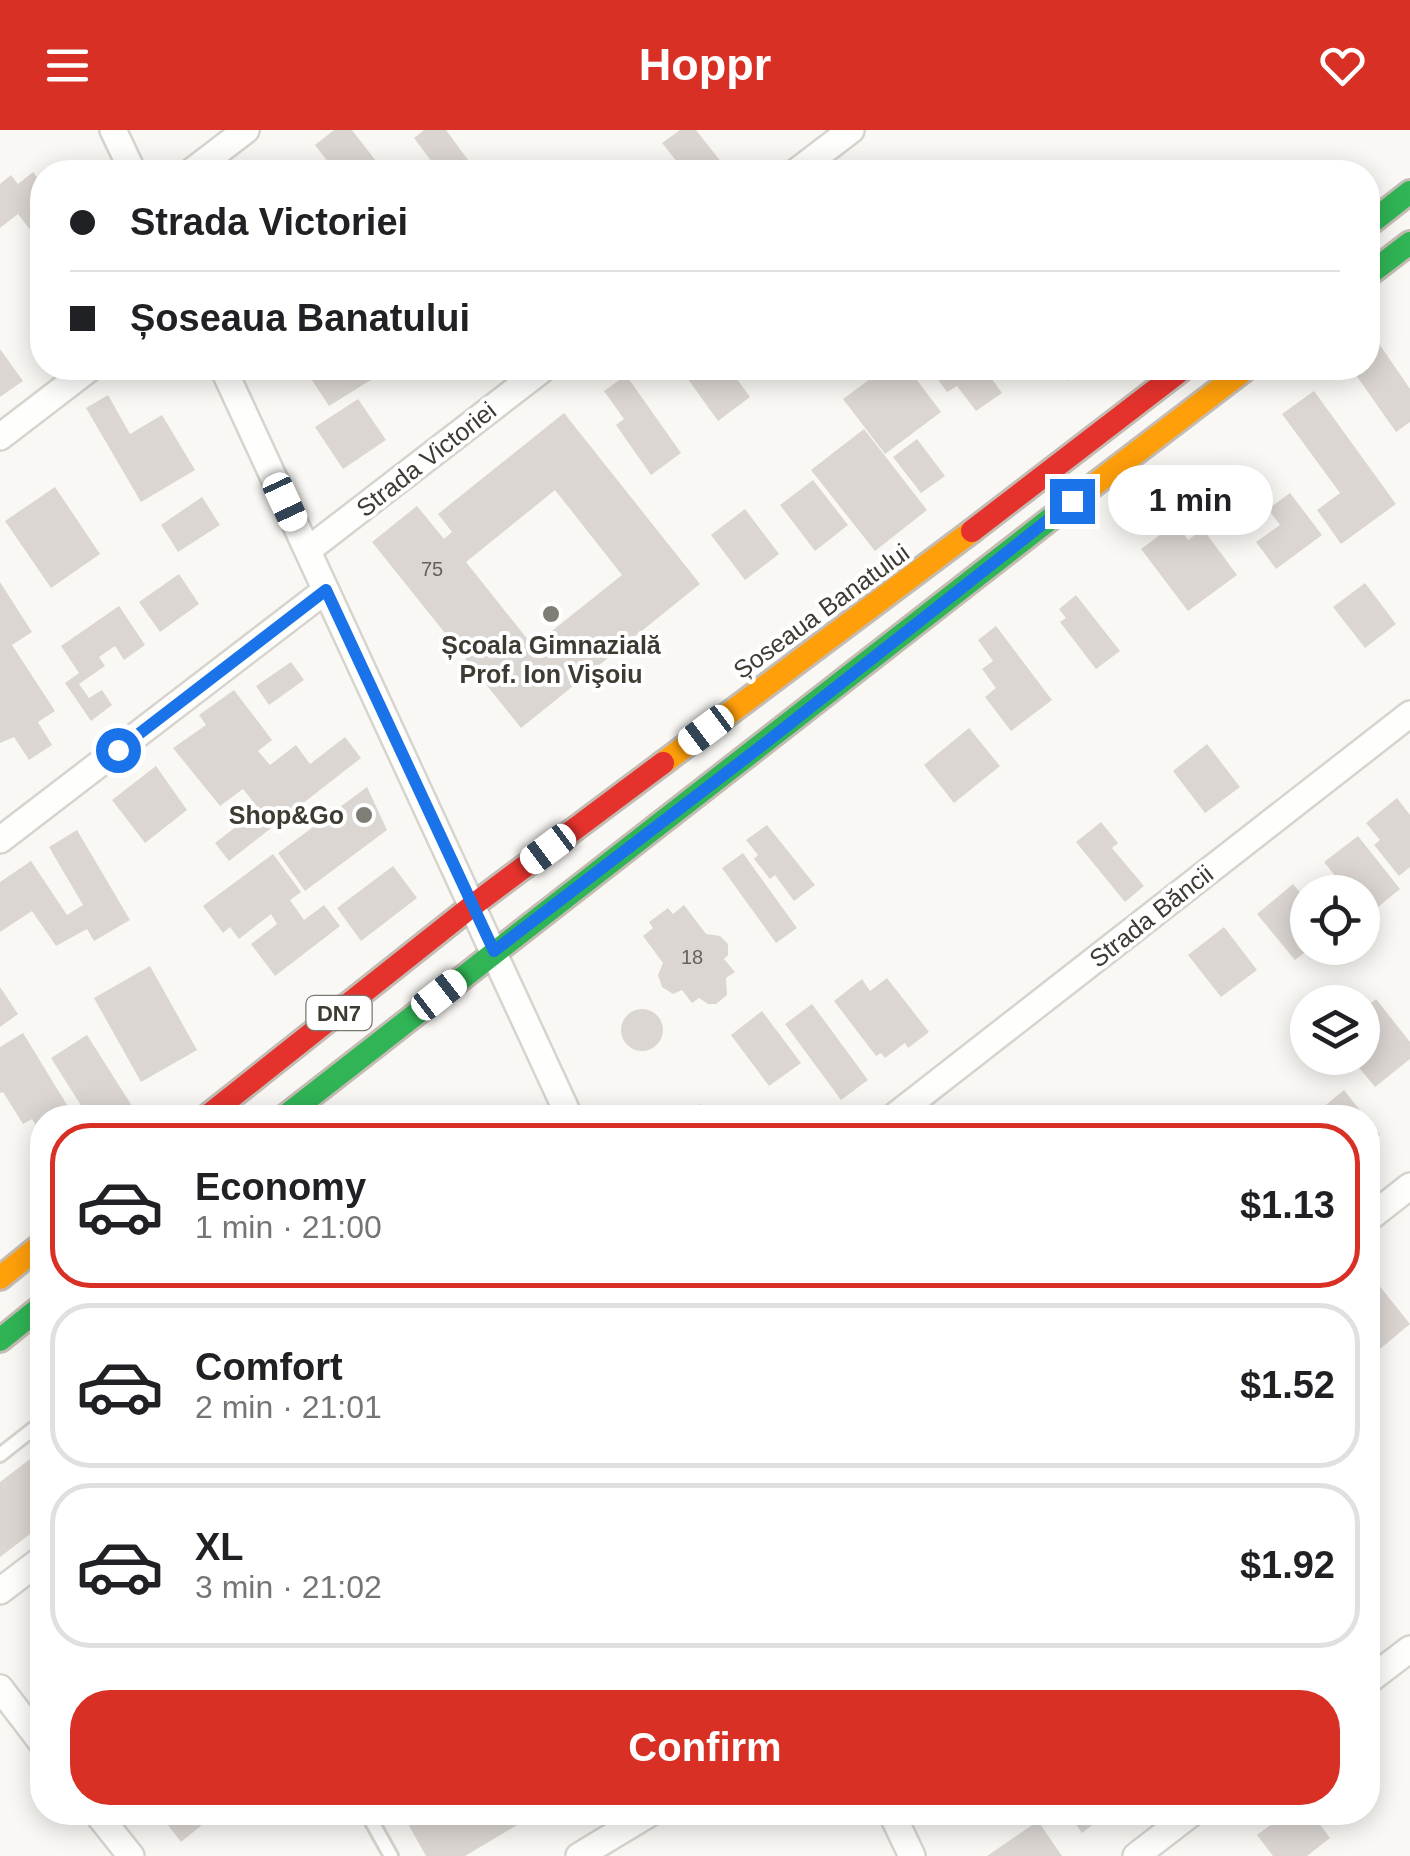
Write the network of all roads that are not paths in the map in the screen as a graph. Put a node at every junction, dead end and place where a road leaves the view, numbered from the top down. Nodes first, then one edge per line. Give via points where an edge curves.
1 (113, 130) edge
2 (246, 130) edge
3 (851, 130) edge
4 (127, 160) edge
5 (207, 160) edge
6 (812, 160) edge
7 (1410, 192) edge
8 (1380, 216) edge
9 (1410, 243) edge
10 (1380, 267) edge
11 (75, 380) edge
12 (229, 380) edge
13 (528, 380) edge
14 (1168, 380) edge
15 (1232, 380) edge
16 (0, 438) edge
17 (308, 550) junction
18 (326, 590) junction
19 (1410, 714) edge
20 (0, 840) edge
21 (472, 906) junction
22 (494, 951) junction
23 (221, 1105) edge
24 (299, 1105) edge
25 (564, 1105) edge
26 (909, 1105) edge
27 (1410, 1186) edge
28 (1380, 1210) edge
29 (30, 1254) edge
30 (0, 1278) edge
31 (30, 1316) edge
32 (0, 1340) edge
33 (30, 1431) edge
34 (0, 1454) edge
35 (30, 1568) edge
36 (0, 1591) edge
37 (1410, 1649) edge
38 (1380, 1672) edge
39 (0, 1688) edge
40 (30, 1727) edge
41 (106, 1825) edge
42 (374, 1825) edge
43 (613, 1825) edge
44 (898, 1825) edge
45 (1176, 1825) edge
46 (131, 1856) edge
47 (391, 1856) edge
48 (578, 1856) edge
49 (912, 1856) edge
50 (1136, 1856) edge

1 - 4 street
2 - 5 street
3 - 6 street
7 - 8 main road
9 - 10 main road
11 - 16 street
12 - 17 street
13 - 17 street, Strada Victoriei
14 - 21 main road, Șoseaua Banatului / DN7
15 - 22 main road, DN7
17 - 18 street
18 - 20 street
18 - 21 street
19 - 26 street, Strada Băncii
21 - 22 street
21 - 23 main road, Șoseaua Banatului / DN7
22 - 24 main road, DN7
22 - 25 street
27 - 28 street
29 - 30 main road
31 - 32 main road
33 - 34 lane
35 - 36 street
37 - 38 street
39 - 40 street
41 - 46 street
42 - 47 lane
43 - 48 street
44 - 49 street
45 - 50 street

